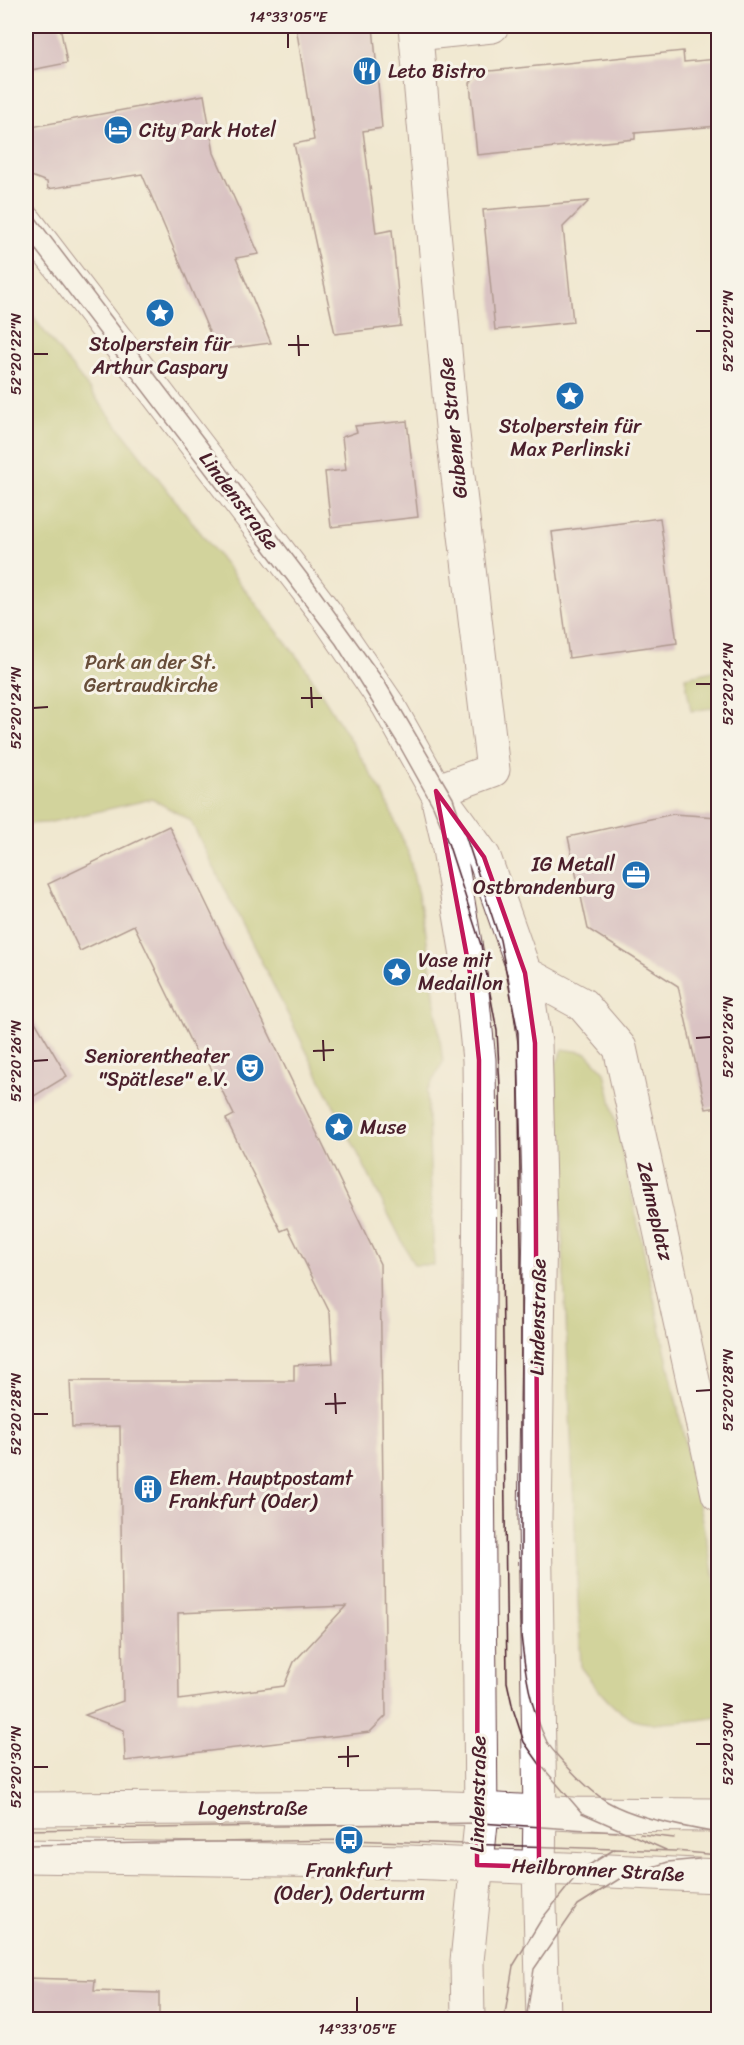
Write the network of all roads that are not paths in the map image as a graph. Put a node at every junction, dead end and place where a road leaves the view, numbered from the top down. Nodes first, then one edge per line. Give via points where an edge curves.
1 (492, 26) edge
2 (416, 30) edge
3 (26, 222) edge
4 (436, 791) junction
5 (525, 973) junction
6 (718, 1494) edge
7 (26, 1809) edge
8 (480, 1809) junction
9 (540, 1813) junction
10 (718, 1815) edge
11 (26, 1856) edge
12 (477, 1865) junction
13 (539, 1867) junction
14 (718, 1876) edge
15 (468, 2019) edge
16 (543, 2019) edge

1 - 2 street
2 - 4 street, Gubener Straße via 452,426 493,770
3 - 4 street, Lindenstraße via 326,614 388,705
4 - 5 street, Lindenstraße via 484,856
4 - 8 street, Lindenstraße via 468,962 479,1060
5 - 6 street, Zehmeplatz via 582,1004 620,1048
5 - 9 street, Lindenstraße via 535,1043 540,1221 535,1520
7 - 8 street, Logenstraße
8 - 9 street
8 - 12 street, Lindenstraße
9 - 10 street
9 - 13 street, Lindenstraße
11 - 12 street
12 - 13 street, Heilbronner Straße
12 - 15 street, Lindenstraße via 467,1961
13 - 14 street, Heilbronner Straße
13 - 16 street, Lindenstraße

